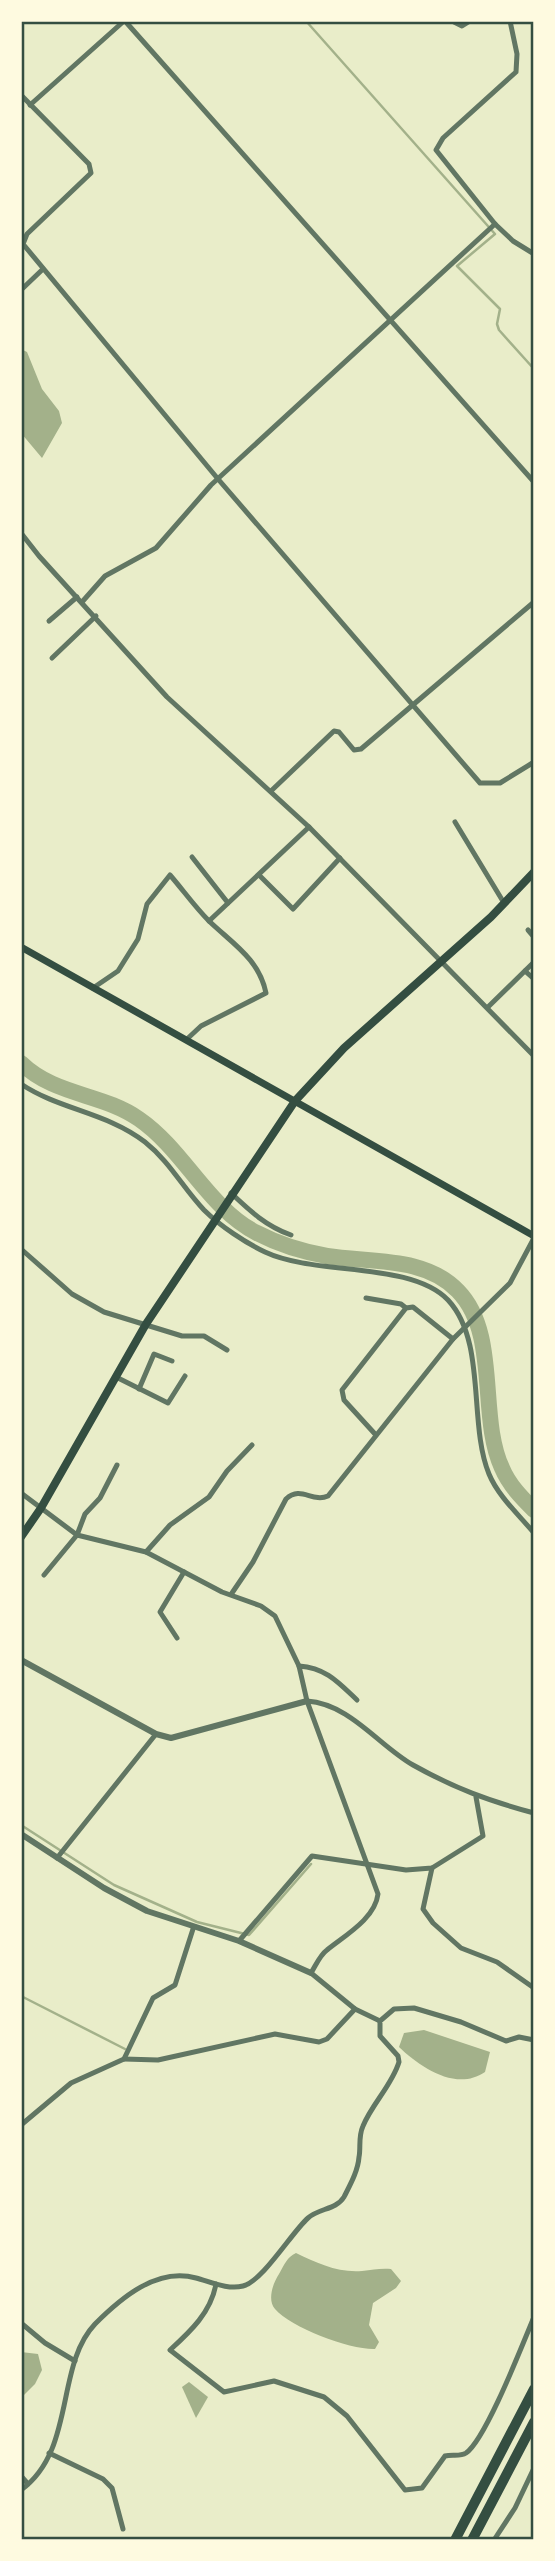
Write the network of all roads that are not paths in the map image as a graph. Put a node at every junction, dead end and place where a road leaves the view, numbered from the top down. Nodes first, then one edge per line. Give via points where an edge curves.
1 (124, 21) edge
2 (452, 21) edge
3 (470, 21) edge
4 (510, 21) edge
5 (21, 95) edge
6 (30, 105) junction
7 (495, 223) junction
8 (534, 254) edge
9 (43, 269) junction
10 (21, 290) edge
11 (390, 318) junction
12 (218, 479) junction
13 (534, 482) edge
14 (21, 533) edge
15 (79, 600) junction
16 (534, 602) edge
17 (96, 617) junction
18 (49, 621) dead end
19 (52, 658) dead end
20 (413, 705) junction
21 (534, 762) edge
22 (271, 791) junction
23 (455, 822) dead end
24 (309, 827) junction
25 (191, 856) dead end
26 (340, 858) junction
27 (534, 872) edge
28 (260, 876) junction
29 (228, 903) junction
30 (504, 903) junction
31 (209, 920) junction
32 (527, 930) dead end
33 (534, 937) edge
34 (21, 947) edge
35 (442, 962) junction
36 (534, 962) edge
37 (525, 971) junction
38 (534, 979) edge
39 (93, 988) junction
40 (488, 1007) junction
41 (186, 1040) junction
42 (534, 1055) edge
43 (21, 1084) edge
44 (295, 1101) junction
45 (231, 1193) junction
46 (214, 1218) junction
47 (291, 1235) dead end
48 (534, 1237) edge
49 (21, 1250) edge
50 (366, 1298) dead end
51 (406, 1308) junction
52 (146, 1324) junction
53 (464, 1328) junction
54 (453, 1339) junction
55 (227, 1350) dead end
56 (172, 1360) dead end
57 (185, 1376) dead end
58 (116, 1377) junction
59 (139, 1389) junction
60 (375, 1434) junction
61 (252, 1445) dead end
62 (117, 1465) dead end
63 (21, 1493) edge
64 (41, 1508) junction
65 (534, 1533) edge
66 (77, 1535) junction
67 (21, 1537) edge
68 (146, 1552) junction
69 (184, 1572) junction
70 (44, 1575) dead end
71 (232, 1593) junction
72 (177, 1638) dead end
73 (21, 1660) edge
74 (299, 1666) junction
75 (357, 1700) dead end
76 (307, 1701) junction
77 (156, 1734) junction
78 (477, 1797) junction
79 (534, 1813) edge
80 (21, 1834) edge
81 (57, 1858) junction
82 (366, 1861) junction
83 (432, 1868) junction
84 (193, 1929) junction
85 (239, 1941) junction
86 (311, 1973) junction
87 (534, 1988) edge
88 (355, 2009) junction
89 (380, 2021) junction
90 (534, 2040) edge
91 (124, 2059) junction
92 (21, 2125) edge
93 (216, 2284) junction
94 (534, 2317) edge
95 (21, 2323) edge
96 (75, 2361) junction
97 (534, 2389) edge
98 (534, 2421) edge
99 (49, 2453) junction
100 (534, 2468) edge
101 (21, 2476) edge
102 (28, 2484) junction
103 (21, 2490) edge
104 (507, 2506) dead end
105 (515, 2508) junction
106 (123, 2529) dead end
107 (456, 2540) edge
108 (472, 2540) edge
109 (494, 2540) edge

1 - 6 street
1 - 11 street
2 - 3 street via 462,26
4 - 7 street via 516,72 443,138 436,150
5 - 6 street
6 - 9 street via 91,168 89,177 23,239
7 - 8 street
7 - 11 street
9 - 10 street
9 - 12 street
11 - 12 street
11 - 13 street
12 - 15 street via 156,548 105,576
12 - 20 street
14 - 15 street
15 - 17 street
15 - 18 street
16 - 20 street
17 - 19 street
17 - 22 street via 167,697
20 - 21 street via 480,783 500,782
20 - 22 street via 361,750 354,750 334,731
22 - 24 street
23 - 30 street
24 - 26 street
24 - 28 street
25 - 29 street
26 - 28 street via 293,909
26 - 35 street
27 - 30 main road
28 - 29 street
29 - 31 street
30 - 35 main road
31 - 39 street via 170,875 148,905 138,939 118,971
31 - 41 street via 248,955 263,978 266,993 201,1026
32 - 33 street
34 - 39 main road
35 - 40 street
35 - 44 main road via 344,1048
36 - 37 street
37 - 38 street
37 - 40 street
39 - 41 main road
40 - 42 street
41 - 44 main road
43 - 46 street via 36,1094 109,1119 144,1142 168,1162
44 - 45 main road
44 - 48 main road
45 - 46 main road
45 - 47 street via 258,1219
46 - 52 main road
46 - 53 street via 266,1253 422,1282 449,1302
48 - 53 street via 510,1283
49 - 52 street via 72,1294 104,1312
50 - 51 street
51 - 54 street via 413,1307
51 - 60 street via 342,1390 344,1400
52 - 55 street via 181,1336 204,1336
52 - 58 main road
53 - 54 street
53 - 65 street via 489,1475
54 - 60 street
56 - 59 street via 154,1354
57 - 59 street via 168,1403
58 - 59 street
58 - 64 main road
60 - 71 street via 328,1496 319,1499 301,1492 286,1499
61 - 68 street via 209,1497 170,1525
62 - 66 street
63 - 64 street
64 - 66 street
64 - 67 main road
66 - 68 street
66 - 70 street
68 - 69 street
69 - 71 street
69 - 72 street via 160,1612
71 - 74 street via 275,1616
73 - 77 street
74 - 75 street via 333,1677
74 - 76 street
76 - 77 street via 190,1735 171,1738
76 - 78 street via 350,1717 410,1763
76 - 82 street
77 - 81 street
78 - 79 street
78 - 83 street via 483,1836
80 - 81 street
81 - 84 street via 147,1912
82 - 83 street via 407,1870
82 - 85 street via 312,1856
82 - 86 street via 377,1899 349,1935 326,1950
83 - 87 street via 423,1909 433,1923 461,1948 497,1962
84 - 85 street
84 - 91 street via 175,1985 153,1998
85 - 86 street
86 - 88 street
88 - 89 street
88 - 91 street via 319,2042 275,2034 158,2060
89 - 90 street via 394,2008 414,2008 506,2041 519,2037
89 - 93 street via 380,2036 399,2062 363,2125 356,2171 343,2199 309,2218 248,2284
91 - 92 street via 71,2083
93 - 94 street via 203,2316 170,2350 224,2392 283,2382 336,2404 405,2490 422,2488 445,2456 461,2455 472,2446 506,2386
93 - 96 street via 183,2275 146,2284 93,2326
95 - 96 street
96 - 99 street
97 - 107 highway
98 - 108 highway
99 - 102 street
99 - 106 street via 112,2488
100 - 105 street
101 - 102 street
102 - 103 street
104 - 105 street
105 - 109 street

